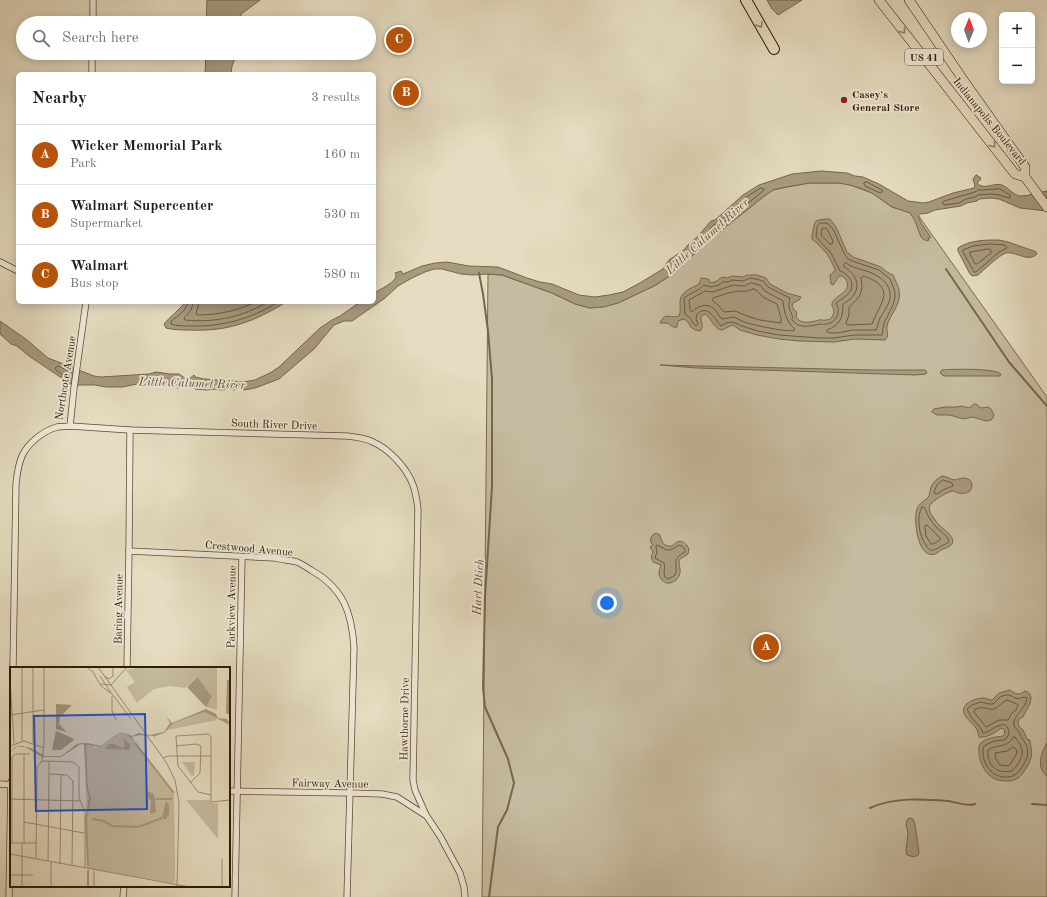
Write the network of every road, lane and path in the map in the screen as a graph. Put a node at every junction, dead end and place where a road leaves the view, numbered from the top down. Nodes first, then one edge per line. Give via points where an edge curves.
1 (93, 0) edge
2 (746, 0) edge
3 (879, 0) edge
4 (909, 0) edge
5 (93, 16) edge
6 (774, 49) dead end
7 (92, 60) edge
8 (92, 72) edge
9 (1025, 178) junction
10 (1047, 207) edge
11 (0, 262) edge
12 (16, 270) edge
13 (86, 304) edge
14 (70, 426) junction
15 (130, 430) junction
16 (418, 529) joint
17 (129, 551) junction
18 (242, 557) junction
19 (13, 667) edge
20 (127, 667) edge
21 (10, 783) edge
22 (0, 784) edge
23 (230, 792) edge
24 (237, 792) junction
25 (350, 793) junction
26 (426, 815) junction
27 (10, 840) edge
28 (9, 897) edge
29 (235, 897) edge
30 (347, 897) edge
31 (465, 897) edge

1 - 5 street
2 -> 6 highway
3 -> 9 highway, Indianapolis Boulevard / US 41 via 1015,174
4 - 9 highway, Indianapolis Boulevard / US 41 via 1025,167
7 - 8 street
9 - 10 highway, Indianapolis Boulevard / US 41
11 - 12 street
13 - 14 street, Northcote Avenue
14 - 15 street, South River Drive
14 - 19 street, Northcote Avenue via 57,427 35,439 22,455 18,467
15 - 16 street, South River Drive via 346,436 372,441 390,453 413,483 417,497
15 - 17 street
16 - 26 street, Hawthorne Drive via 413,780
17 - 18 street, Crestwood Avenue
17 - 20 street, Baring Avenue
18 - 24 street, Parkview Avenue
18 - 25 street, Crestwood Avenue via 298,562 320,575 337,590 345,604 353,632 354,648
21 - 22 street
23 - 24 street, Fairway Avenue
24 - 25 street, Fairway Avenue
24 - 29 street, Parkview Avenue
25 - 26 street, Fairway Avenue via 397,797
25 - 30 street, Crestwood Avenue
26 - 31 street, Hawthorne Drive via 460,873
27 - 28 street

